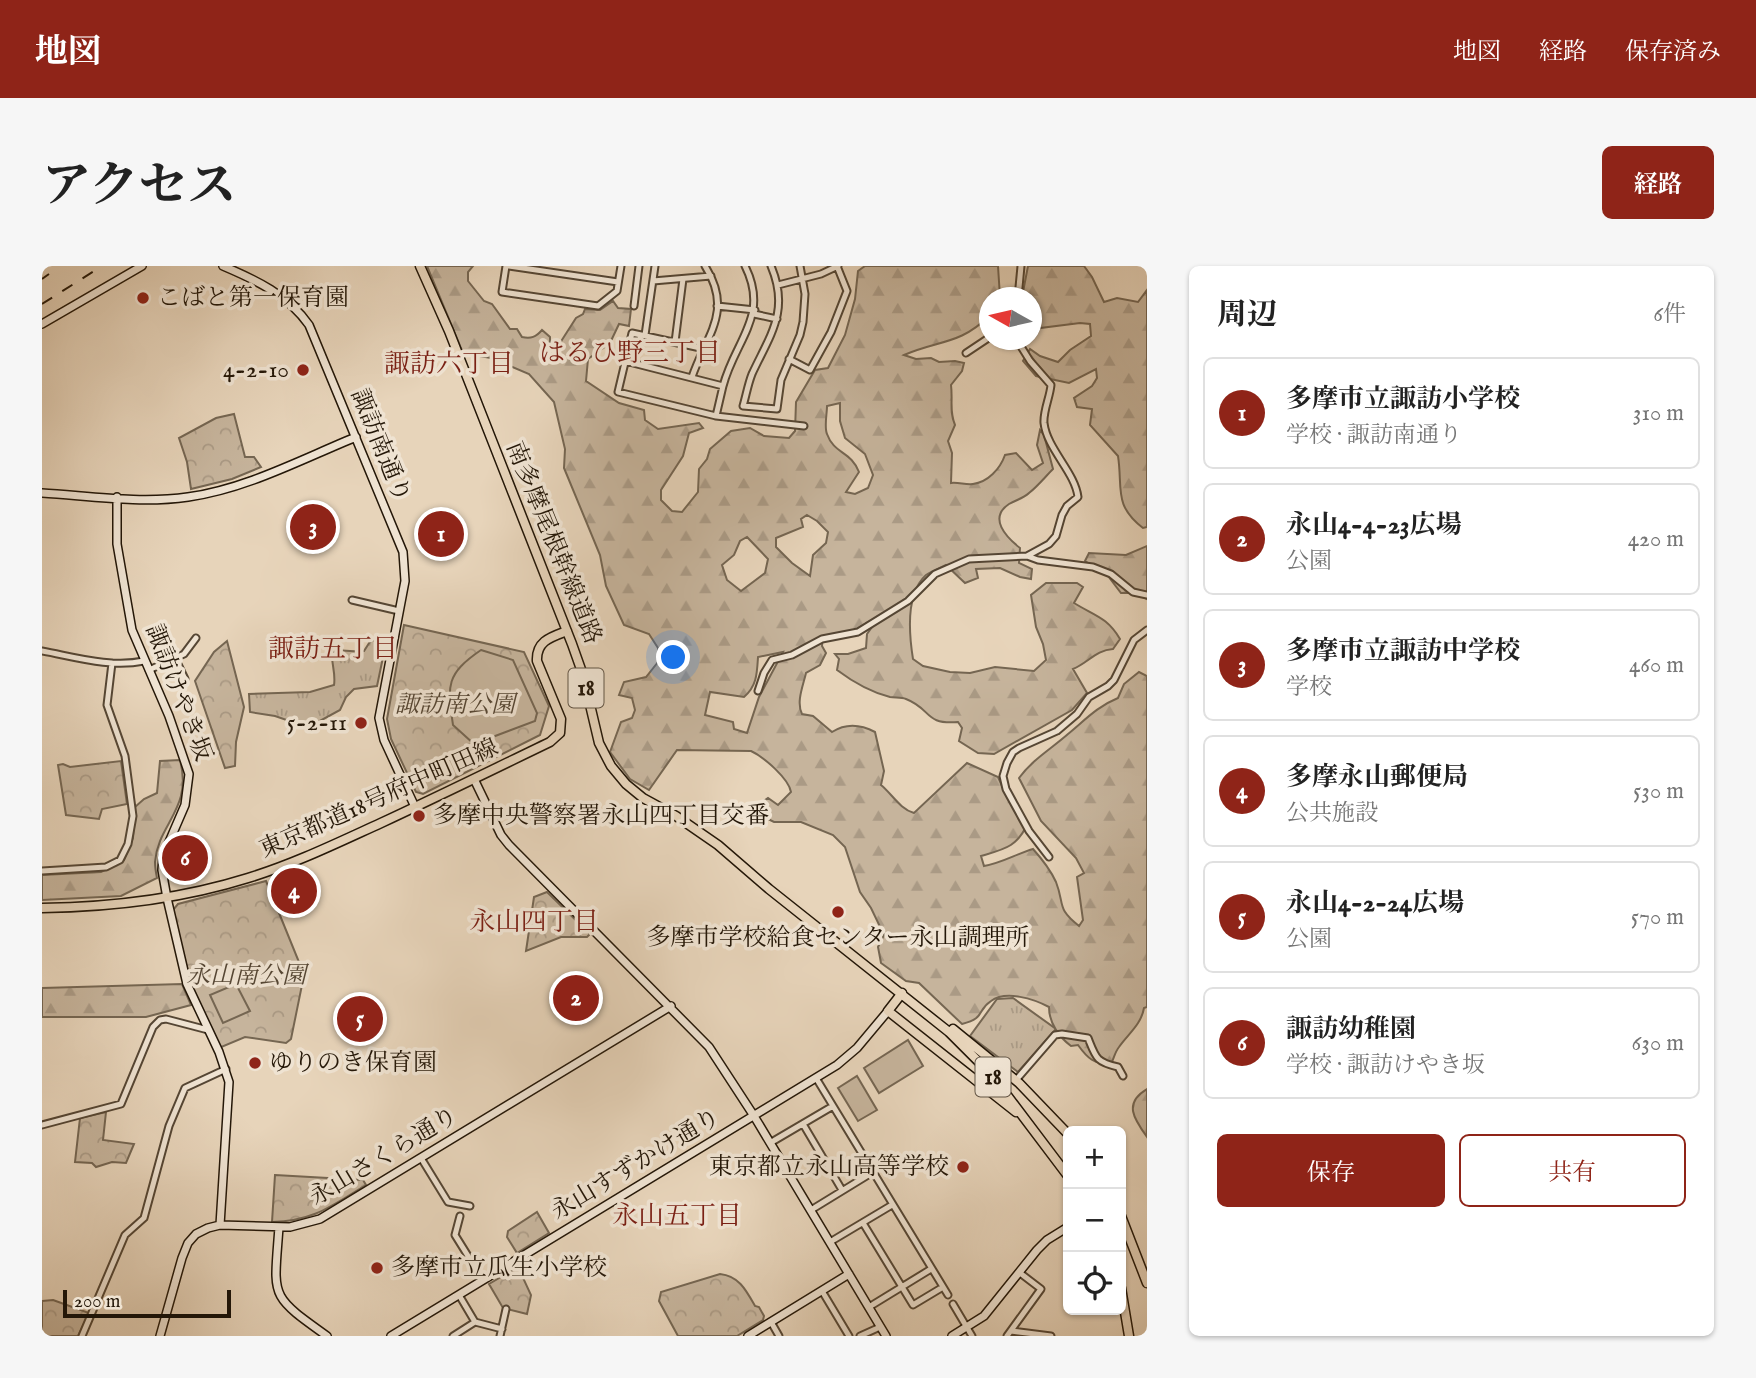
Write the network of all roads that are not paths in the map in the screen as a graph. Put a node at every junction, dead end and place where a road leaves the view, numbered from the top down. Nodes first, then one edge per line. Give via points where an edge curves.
1 (142, 266) edge
2 (222, 266) edge
3 (420, 266) edge
4 (507, 266) edge
5 (621, 266) edge
6 (639, 266) edge
7 (655, 266) edge
8 (705, 266) edge
9 (745, 266) edge
10 (771, 266) edge
11 (800, 266) edge
12 (817, 266) edge
13 (837, 266) edge
14 (1021, 266) edge
15 (821, 274) junction
16 (712, 276) junction
17 (683, 279) junction
18 (803, 279) junction
19 (653, 281) junction
20 (618, 282) junction
21 (778, 285) junction
22 (1019, 287) edge
23 (634, 306) dead end
24 (717, 306) junction
25 (754, 312) junction
26 (777, 319) junction
27 (42, 324) edge
28 (645, 335) junction
29 (675, 342) junction
30 (979, 344) edge
31 (705, 349) junction
32 (1023, 350) edge
33 (965, 353) dead end
34 (789, 359) junction
35 (625, 361) junction
36 (692, 377) junction
37 (723, 386) junction
38 (777, 409) junction
39 (716, 416) junction
40 (776, 424) junction
41 (804, 426) dead end
42 (356, 437) junction
43 (42, 493) edge
44 (117, 498) junction
45 (1027, 556) junction
46 (1147, 595) edge
47 (352, 600) dead end
48 (399, 611) junction
49 (1147, 629) edge
50 (567, 631) junction
51 (196, 638) dead end
52 (42, 651) edge
53 (175, 658) junction
54 (144, 661) junction
55 (112, 663) junction
56 (149, 670) junction
57 (185, 679) dead end
58 (758, 691) dead end
59 (474, 779) junction
60 (415, 807) junction
61 (1049, 858) dead end
62 (42, 871) edge
63 (167, 898) junction
64 (42, 908) edge
65 (902, 993) junction
66 (671, 1006) junction
67 (888, 1011) junction
68 (208, 1030) junction
69 (226, 1069) junction
70 (1123, 1076) dead end
71 (816, 1078) junction
72 (1016, 1080) junction
73 (833, 1106) junction
74 (754, 1116) junction
75 (803, 1124) junction
76 (42, 1125) edge
77 (1063, 1129) edge
78 (1037, 1133) junction
79 (770, 1143) junction
80 (421, 1157) junction
81 (1063, 1169) edge
82 (873, 1172) junction
83 (842, 1190) junction
84 (892, 1205) junction
85 (470, 1206) dead end
86 (811, 1210) junction
87 (460, 1216) dead end
88 (863, 1223) junction
89 (220, 1225) junction
90 (279, 1227) junction
91 (1126, 1229) edge
92 (1063, 1230) edge
93 (830, 1242) junction
94 (931, 1269) junction
95 (1020, 1273) junction
96 (849, 1274) junction
97 (483, 1280) junction
98 (1147, 1283) edge
99 (901, 1286) junction
100 (943, 1287) junction
101 (822, 1291) junction
102 (459, 1295) junction
103 (948, 1295) dead end
104 (953, 1304) dead end
105 (869, 1307) junction
106 (506, 1309) dead end
107 (1126, 1315) edge
108 (475, 1322) junction
109 (771, 1322) junction
110 (880, 1327) junction
111 (968, 1328) junction
112 (502, 1329) junction
113 (1009, 1333) edge
114 (82, 1336) edge
115 (160, 1336) edge
116 (327, 1336) edge
117 (391, 1336) edge
118 (453, 1336) edge
119 (500, 1336) edge
120 (748, 1336) edge
121 (779, 1336) edge
122 (849, 1336) edge
123 (860, 1336) edge
124 (886, 1336) edge
125 (952, 1336) edge
126 (972, 1336) edge
127 (1051, 1336) edge
128 (1129, 1336) edge

1 - 27 street
2 - 42 street, 諏訪南通り via 276,292 304,318
3 - 50 main road, 南多摩尾根幹線道路 / 18
4 - 20 street
4 - 20 street via 502,292 558,301 598,306 617,291
5 - 20 street
6 - 23 street
7 - 19 street
8 - 16 street
9 - 25 street via 754,289
10 - 21 street
11 - 18 street
12 - 15 street
13 - 15 street
13 - 34 street via 847,291 831,332 810,370
14 - 22 street
15 - 18 street
16 - 17 street
16 - 24 street
17 - 19 street
17 - 29 street
18 - 21 street
18 - 34 street via 803,322
19 - 28 street
21 - 26 street
24 - 25 street
24 - 31 street via 717,320
25 - 26 street
25 - 37 street
26 - 38 street via 743,406
28 - 29 street
28 - 35 street via 632,332
29 - 31 street
30 - 33 street
31 - 36 street
32 - 45 street via 1051,385 1044,424 1078,497 1065,510 1056,536
34 - 38 street via 780,380
35 - 36 street
35 - 39 street via 618,392
36 - 37 street
37 - 39 street
38 - 40 street
39 - 40 street
40 - 41 street
42 - 44 street via 213,492 176,498
42 - 48 street, 諏訪南通り via 403,552
43 - 44 street
44 - 54 street, 諏訪けやき坂 via 117,544 132,631
45 - 46 street via 1093,567 1111,574 1133,592
45 - 58 street via 969,559 945,568 908,601 858,632 822,639 772,660
47 - 48 street
48 - 60 street, 諏訪南通り via 379,718 384,740
49 - 61 street via 1133,640 1108,687 1089,697 1057,731 1013,752 1007,763 1006,789
50 - 59 main road, 東京都道18号府中町田線 / 18 via 546,639 537,649 537,661 561,719 560,733
50 - 65 main road, 南多摩尾根幹線道路 / 18 via 581,667 599,743 619,776 643,798 718,845
51 - 53 street
52 - 55 street
53 - 56 street
53 - 57 street
54 - 55 street
54 - 56 street, 諏訪けやき坂
55 - 62 street via 107,705 126,759 133,816 128,844 120,860 106,867
56 - 63 street, 諏訪けやき坂 via 189,774 184,806 162,862
59 - 60 main road, 東京都道18号府中町田線 / 18
59 - 66 street via 509,845
60 - 63 main road, 東京都道18号府中町田線 / 18 via 249,878
63 - 64 main road, 東京都道18号府中町田線 / 18
63 - 68 street, 諏訪けやき坂 via 187,984
65 - 67 main road
65 - 72 main road, 南多摩尾根幹線道路 / 18
65 - 78 main road, 南多摩尾根幹線道路 / 18 via 972,1054
66 - 74 street via 709,1047
66 - 80 street, 永山さくら通り
67 - 71 street, 永山すずかけ通り via 857,1048
67 - 78 main road
68 - 69 street, 諏訪けやき坂
68 - 76 street via 160,1020 121,1104
69 - 89 street via 229,1091
69 - 114 street via 186,1088 169,1126 144,1218 125,1235
70 - 72 street via 1118,1067 1097,1059 1088,1038 1062,1034 1055,1035
71 - 73 street
71 - 74 street, 永山すずかけ通り
72 - 77 main road, 南多摩尾根幹線道路 / 18
73 - 75 street
73 - 82 street
74 - 79 street
74 - 97 street, 永山すずかけ通り
75 - 79 street
75 - 83 street
78 - 81 main road, 南多摩尾根幹線道路 / 18
79 - 86 street
80 - 85 street via 448,1202
80 - 90 street, 永山さくら通り via 320,1219
82 - 83 street
82 - 84 street
83 - 86 street
84 - 88 street
84 - 94 street
86 - 93 street
87 - 97 street via 455,1235
88 - 93 street
88 - 99 street
89 - 90 street, 永山さくら通り
89 - 115 street via 201,1231 188,1243
90 - 116 street via 277,1292 289,1309
91 - 98 main road
92 - 95 street via 1048,1240
93 - 96 street
94 - 99 street
94 - 100 street
95 - 111 street via 984,1317
95 - 113 street via 1041,1289
96 - 101 street
96 - 105 street
97 - 102 street, 永山すずかけ通り
99 - 100 street via 913,1305
99 - 105 street
100 - 103 street
101 - 109 street
101 - 122 street
102 - 108 street
102 - 117 street, 永山すずかけ通り
104 - 111 street
105 - 110 street
106 - 112 street
107 - 128 main road
108 - 112 street
108 - 118 street
109 - 120 street
109 - 121 street
110 - 123 street
110 - 124 street
111 - 125 street
111 - 126 street
112 - 119 street
113 - 127 street

